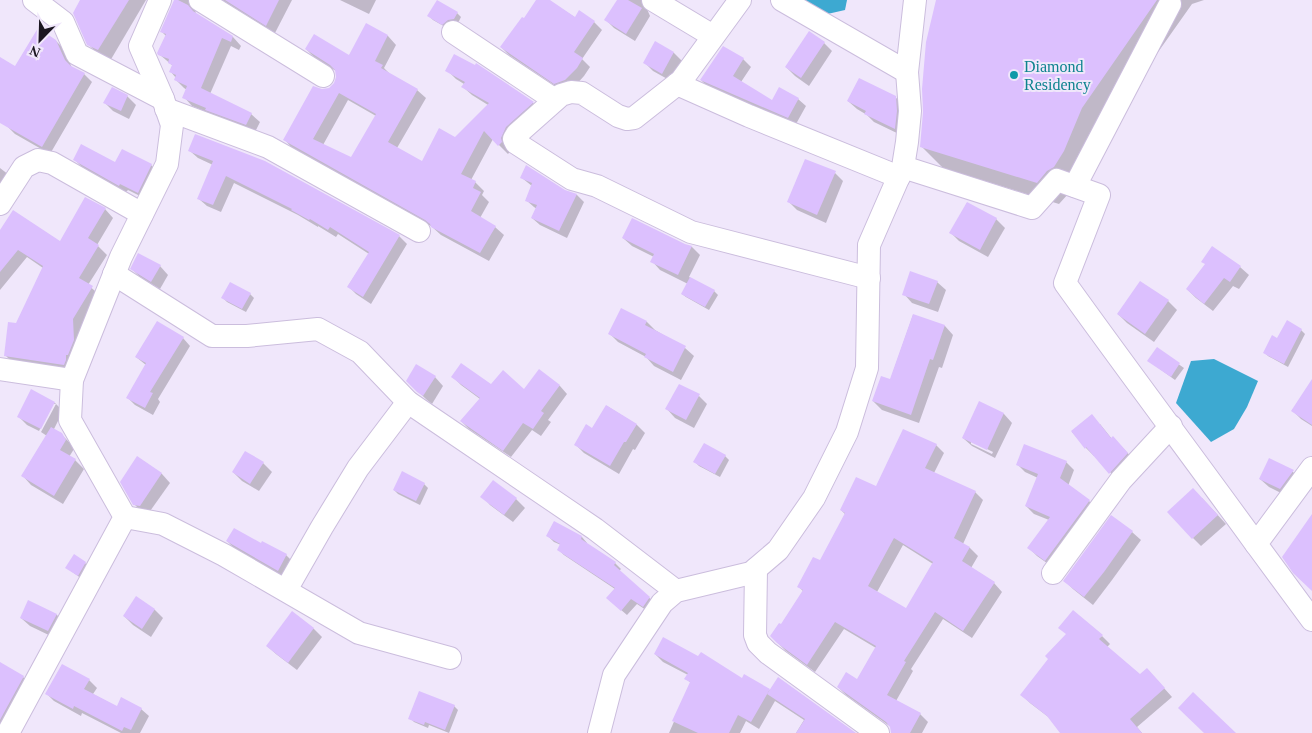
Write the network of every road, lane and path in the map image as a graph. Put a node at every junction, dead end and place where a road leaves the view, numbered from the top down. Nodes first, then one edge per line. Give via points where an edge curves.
1 (34, 0) edge
2 (160, 0) edge
3 (200, 0) edge
4 (653, 0) edge
5 (740, 0) edge
6 (782, 0) edge
7 (915, 0) edge
8 (1170, 4) dead end
9 (453, 32) dead end
10 (714, 36) junction
11 (907, 72) junction
12 (323, 76) dead end
13 (677, 84) junction
14 (555, 100) junction
15 (164, 104) junction
16 (901, 172) junction
17 (1075, 186) junction
18 (0, 204) edge
19 (142, 214) junction
20 (419, 230) dead end
21 (114, 274) junction
22 (869, 278) junction
23 (0, 369) edge
24 (72, 380) junction
25 (408, 402) junction
26 (1170, 426) junction
27 (1312, 468) edge
28 (125, 517) junction
29 (1256, 544) junction
30 (756, 569) junction
31 (1053, 572) dead end
32 (286, 590) junction
33 (676, 591) junction
34 (1312, 620) edge
35 (450, 658) dead end
36 (8, 733) edge
37 (599, 733) edge
38 (878, 733) edge

1 - 15 street via 63,22 78,54
2 - 15 street via 140,46
3 - 12 street
4 - 10 street
5 - 10 street
6 - 11 street
7 - 11 street
8 - 17 street
9 - 14 street
10 - 13 street
11 - 16 street via 910,111
13 - 14 street via 627,120 582,94 571,92
13 - 16 street via 749,116
14 - 22 street via 514,139 572,180 597,186 691,232
15 - 19 street via 172,125 167,164
15 - 20 street via 268,147
16 - 17 street via 1032,208 1056,180
16 - 22 street via 869,245
17 - 26 street via 1099,195 1065,283
18 - 19 street via 24,167 38,160 52,163
19 - 21 street
21 - 24 street
21 - 25 street via 212,336 318,329 360,352
22 - 30 street via 867,368 847,432 814,498 778,550
23 - 24 street
24 - 28 street via 70,420
25 - 32 street via 358,468
25 - 33 street via 595,529
26 - 29 street
26 - 31 street via 1121,480
27 - 29 street
28 - 32 street via 163,524
28 - 36 street
29 - 34 street
30 - 33 street via 751,573
30 - 38 street via 755,636 758,643
32 - 35 street via 359,633
33 - 37 street via 662,603 614,675

